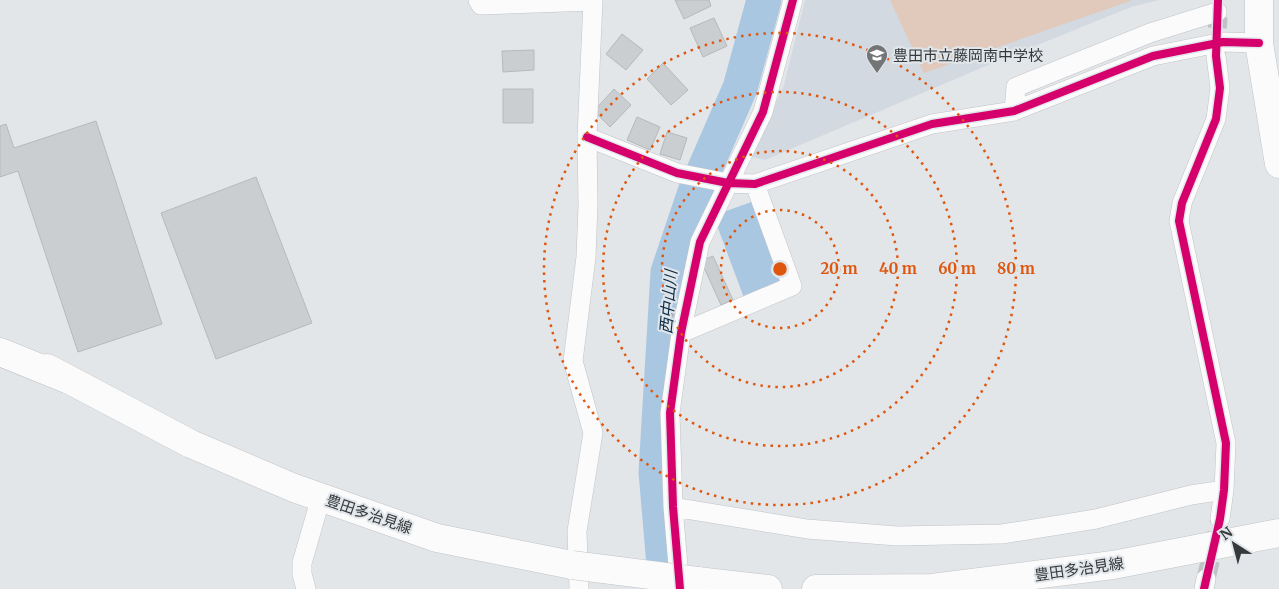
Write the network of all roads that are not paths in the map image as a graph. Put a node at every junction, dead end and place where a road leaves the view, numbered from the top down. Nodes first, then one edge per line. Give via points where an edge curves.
1 (478, 0) edge
2 (593, 0) edge
3 (793, 0) edge
4 (1260, 0) edge
5 (1218, 10) edge
6 (1259, 43) junction
7 (1216, 56) tunnel mouth
8 (1014, 111) junction
9 (587, 137) junction
10 (1279, 164) edge
11 (723, 181) junction
12 (754, 184) junction
13 (681, 333) junction
14 (0, 341) edge
15 (0, 352) edge
16 (67, 379) junction
17 (1224, 490) junction
18 (321, 497) junction
19 (674, 507) junction
20 (1220, 519) tunnel mouth
21 (1279, 533) edge
22 (575, 577) edge
23 (688, 585) edge
24 (306, 589) edge
25 (768, 589) edge
26 (816, 589) edge

1 - 2 street via 481,5
2 - 9 street
3 - 11 street via 763,112
4 - 6 main road
5 - 8 street via 1150,33 1016,88
6 - 8 street via 1223,42 1153,56
6 - 10 main road
7 - 17 street via 1220,88 1216,119 1182,203 1179,221 1226,443
8 - 12 street via 932,124
9 - 11 street via 678,173
9 - 22 street via 586,256 573,361 593,433 577,531
11 - 12 street
11 - 13 street via 700,242
12 - 13 street via 792,286
13 - 19 street via 670,413
14 - 16 main road, 豊田多治見線
15 - 16 main road
16 - 18 main road, 豊田多治見線 via 191,444
17 - 19 street via 1096,519 1002,534 897,536 807,529
17 - 20 street
18 - 22 main road, 豊田多治見線 via 437,538
18 - 24 street via 302,563
19 - 23 street
21 - 26 main road, 豊田多治見線 via 1114,565 932,588
22 - 23 main road, 豊田多治見線, bridge
23 - 25 main road, 豊田多治見線

